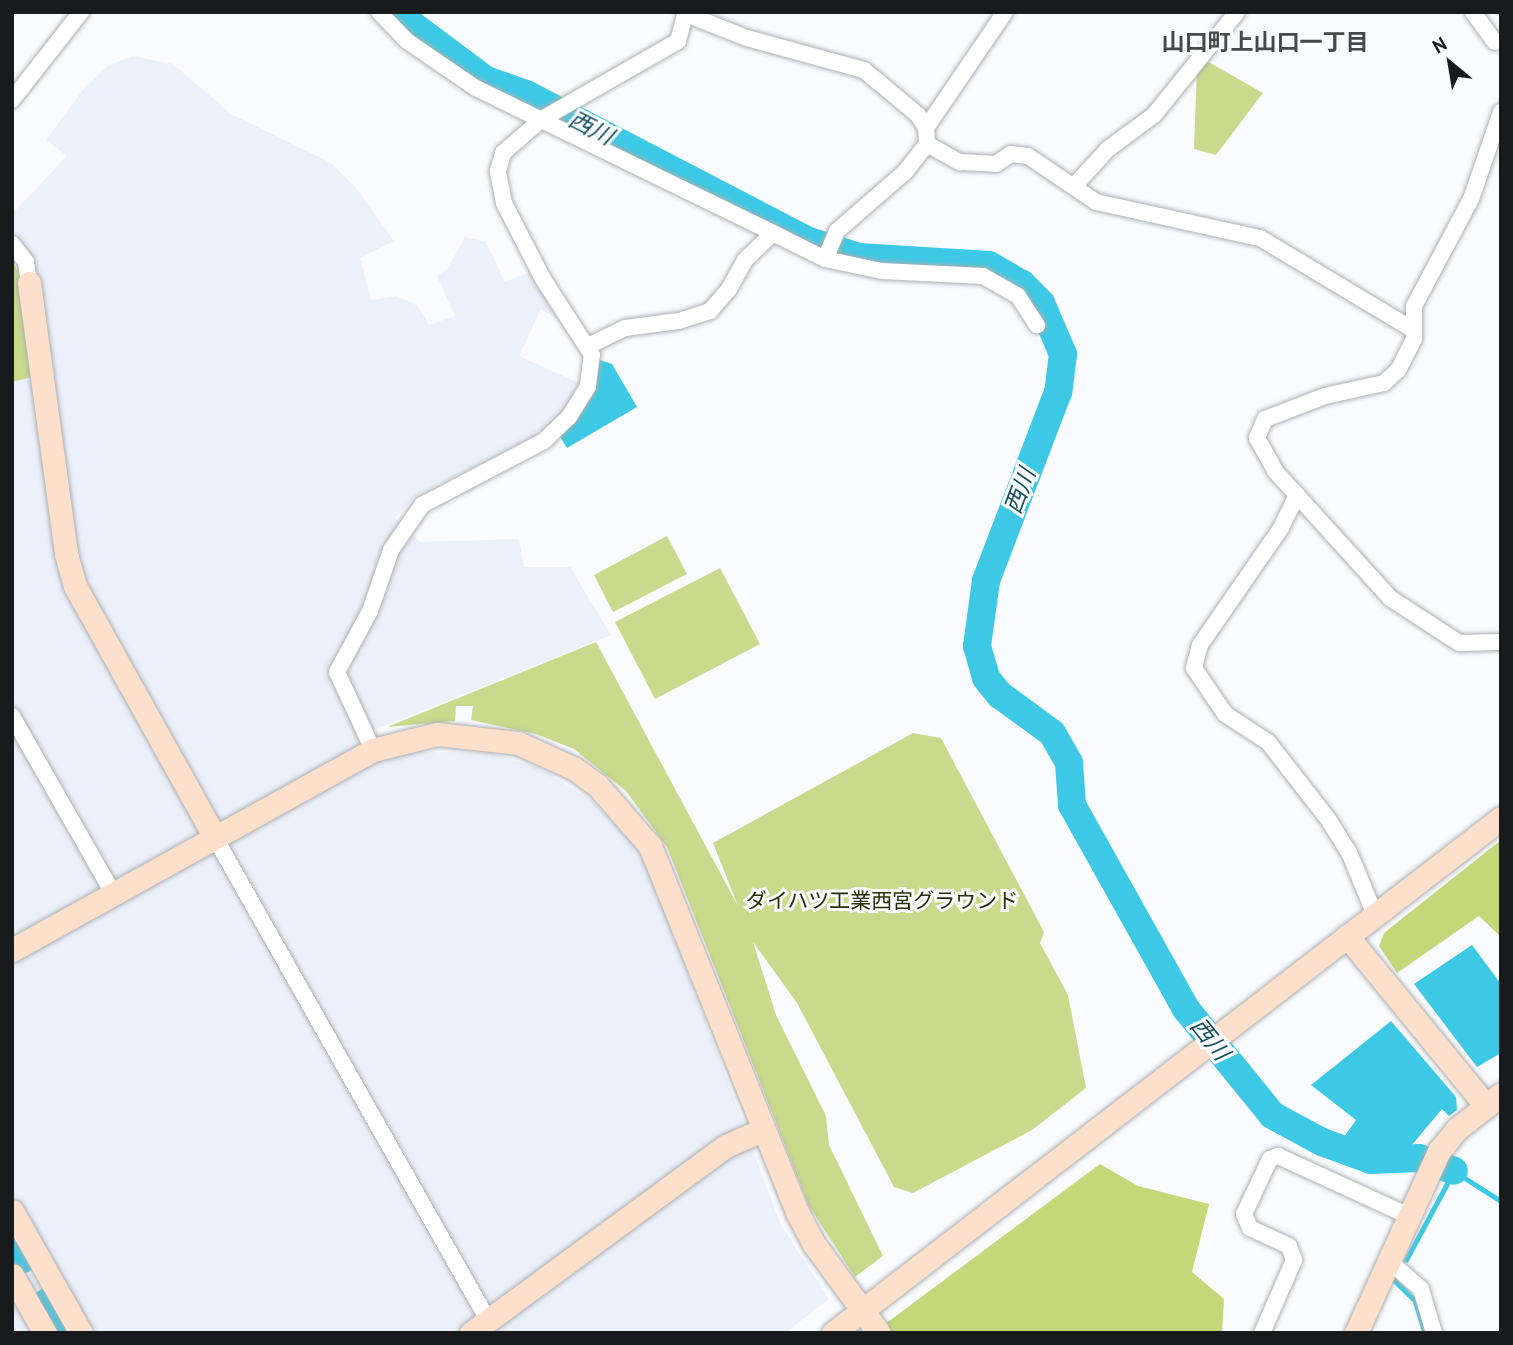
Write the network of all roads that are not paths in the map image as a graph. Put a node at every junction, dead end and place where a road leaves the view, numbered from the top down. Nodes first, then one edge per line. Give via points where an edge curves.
1 (81, 12) edge
2 (379, 12) edge
3 (1005, 12) edge
4 (1237, 12) edge
5 (1473, 12) edge
6 (686, 13) edge
7 (1495, 42) dead end
8 (12, 100) edge
9 (544, 117) junction
10 (1499, 121) edge
11 (926, 136) junction
12 (1075, 185) junction
13 (773, 233) junction
14 (12, 244) edge
15 (825, 259) junction
16 (29, 283) joint
17 (1037, 325) dead end
18 (1414, 330) junction
19 (587, 346) junction
20 (1297, 495) junction
21 (1501, 642) edge
22 (12, 716) edge
23 (373, 750) junction
24 (1501, 818) edge
25 (215, 836) junction
26 (113, 893) junction
27 (1375, 915) junction
28 (1348, 936) junction
29 (12, 950) edge
30 (1493, 1100) edge
31 (760, 1131) junction
32 (12, 1211) edge
33 (1407, 1215) junction
34 (1388, 1260) junction
35 (47, 1272) junction
36 (16, 1281) edge
37 (861, 1311) junction
38 (480, 1327) edge
39 (45, 1333) edge
40 (81, 1333) edge
41 (833, 1333) edge
42 (878, 1333) edge
43 (1262, 1333) edge
44 (1356, 1333) edge
45 (1434, 1333) edge

1 - 8 street
2 - 9 street via 433,61 476,88
3 - 11 street
4 - 12 street via 1154,115 1108,149
5 - 7 street
6 - 9 street via 678,41
6 - 11 street via 747,38 864,69 910,107
9 - 13 street
9 - 19 street via 503,153 498,171 504,203 543,279
10 - 18 street via 1471,199 1414,306
11 - 12 street via 960,162 996,164 1011,154 1028,156
11 - 15 street via 906,171 837,231
12 - 18 street via 1096,202 1260,238
13 - 15 street
13 - 19 street via 745,260 710,311 679,321 625,328
14 - 16 street via 26,262
15 - 17 street via 882,271 983,276 1018,296
16 - 25 street via 66,554 75,586
18 - 20 street via 1402,363 1384,383 1325,396 1261,424 1257,438 1261,448
19 - 23 street via 594,359 588,386 569,416 544,442 422,505 391,550 370,611 337,672
20 - 21 street via 1365,575 1419,619 1459,643
20 - 27 street via 1281,528 1200,645 1194,668 1225,714 1268,742 1328,819 1349,852
22 - 26 street
23 - 25 street
23 - 31 street via 437,734 518,743 575,769 617,803 650,846 665,875
24 - 27 street
25 - 26 street
25 - 38 street
26 - 29 street
27 - 28 street
28 - 30 street
28 - 37 street
30 - 33 street via 1457,1129 1439,1152
31 - 37 street via 814,1244
31 - 38 street via 726,1146
32 - 35 street
33 - 34 street
33 - 43 street via 1278,1156 1270,1159 1244,1214 1250,1228 1289,1246 1294,1260
34 - 44 street
34 - 45 street via 1421,1289
35 - 36 street
35 - 40 street
36 - 39 street
37 - 41 street
37 - 42 street

